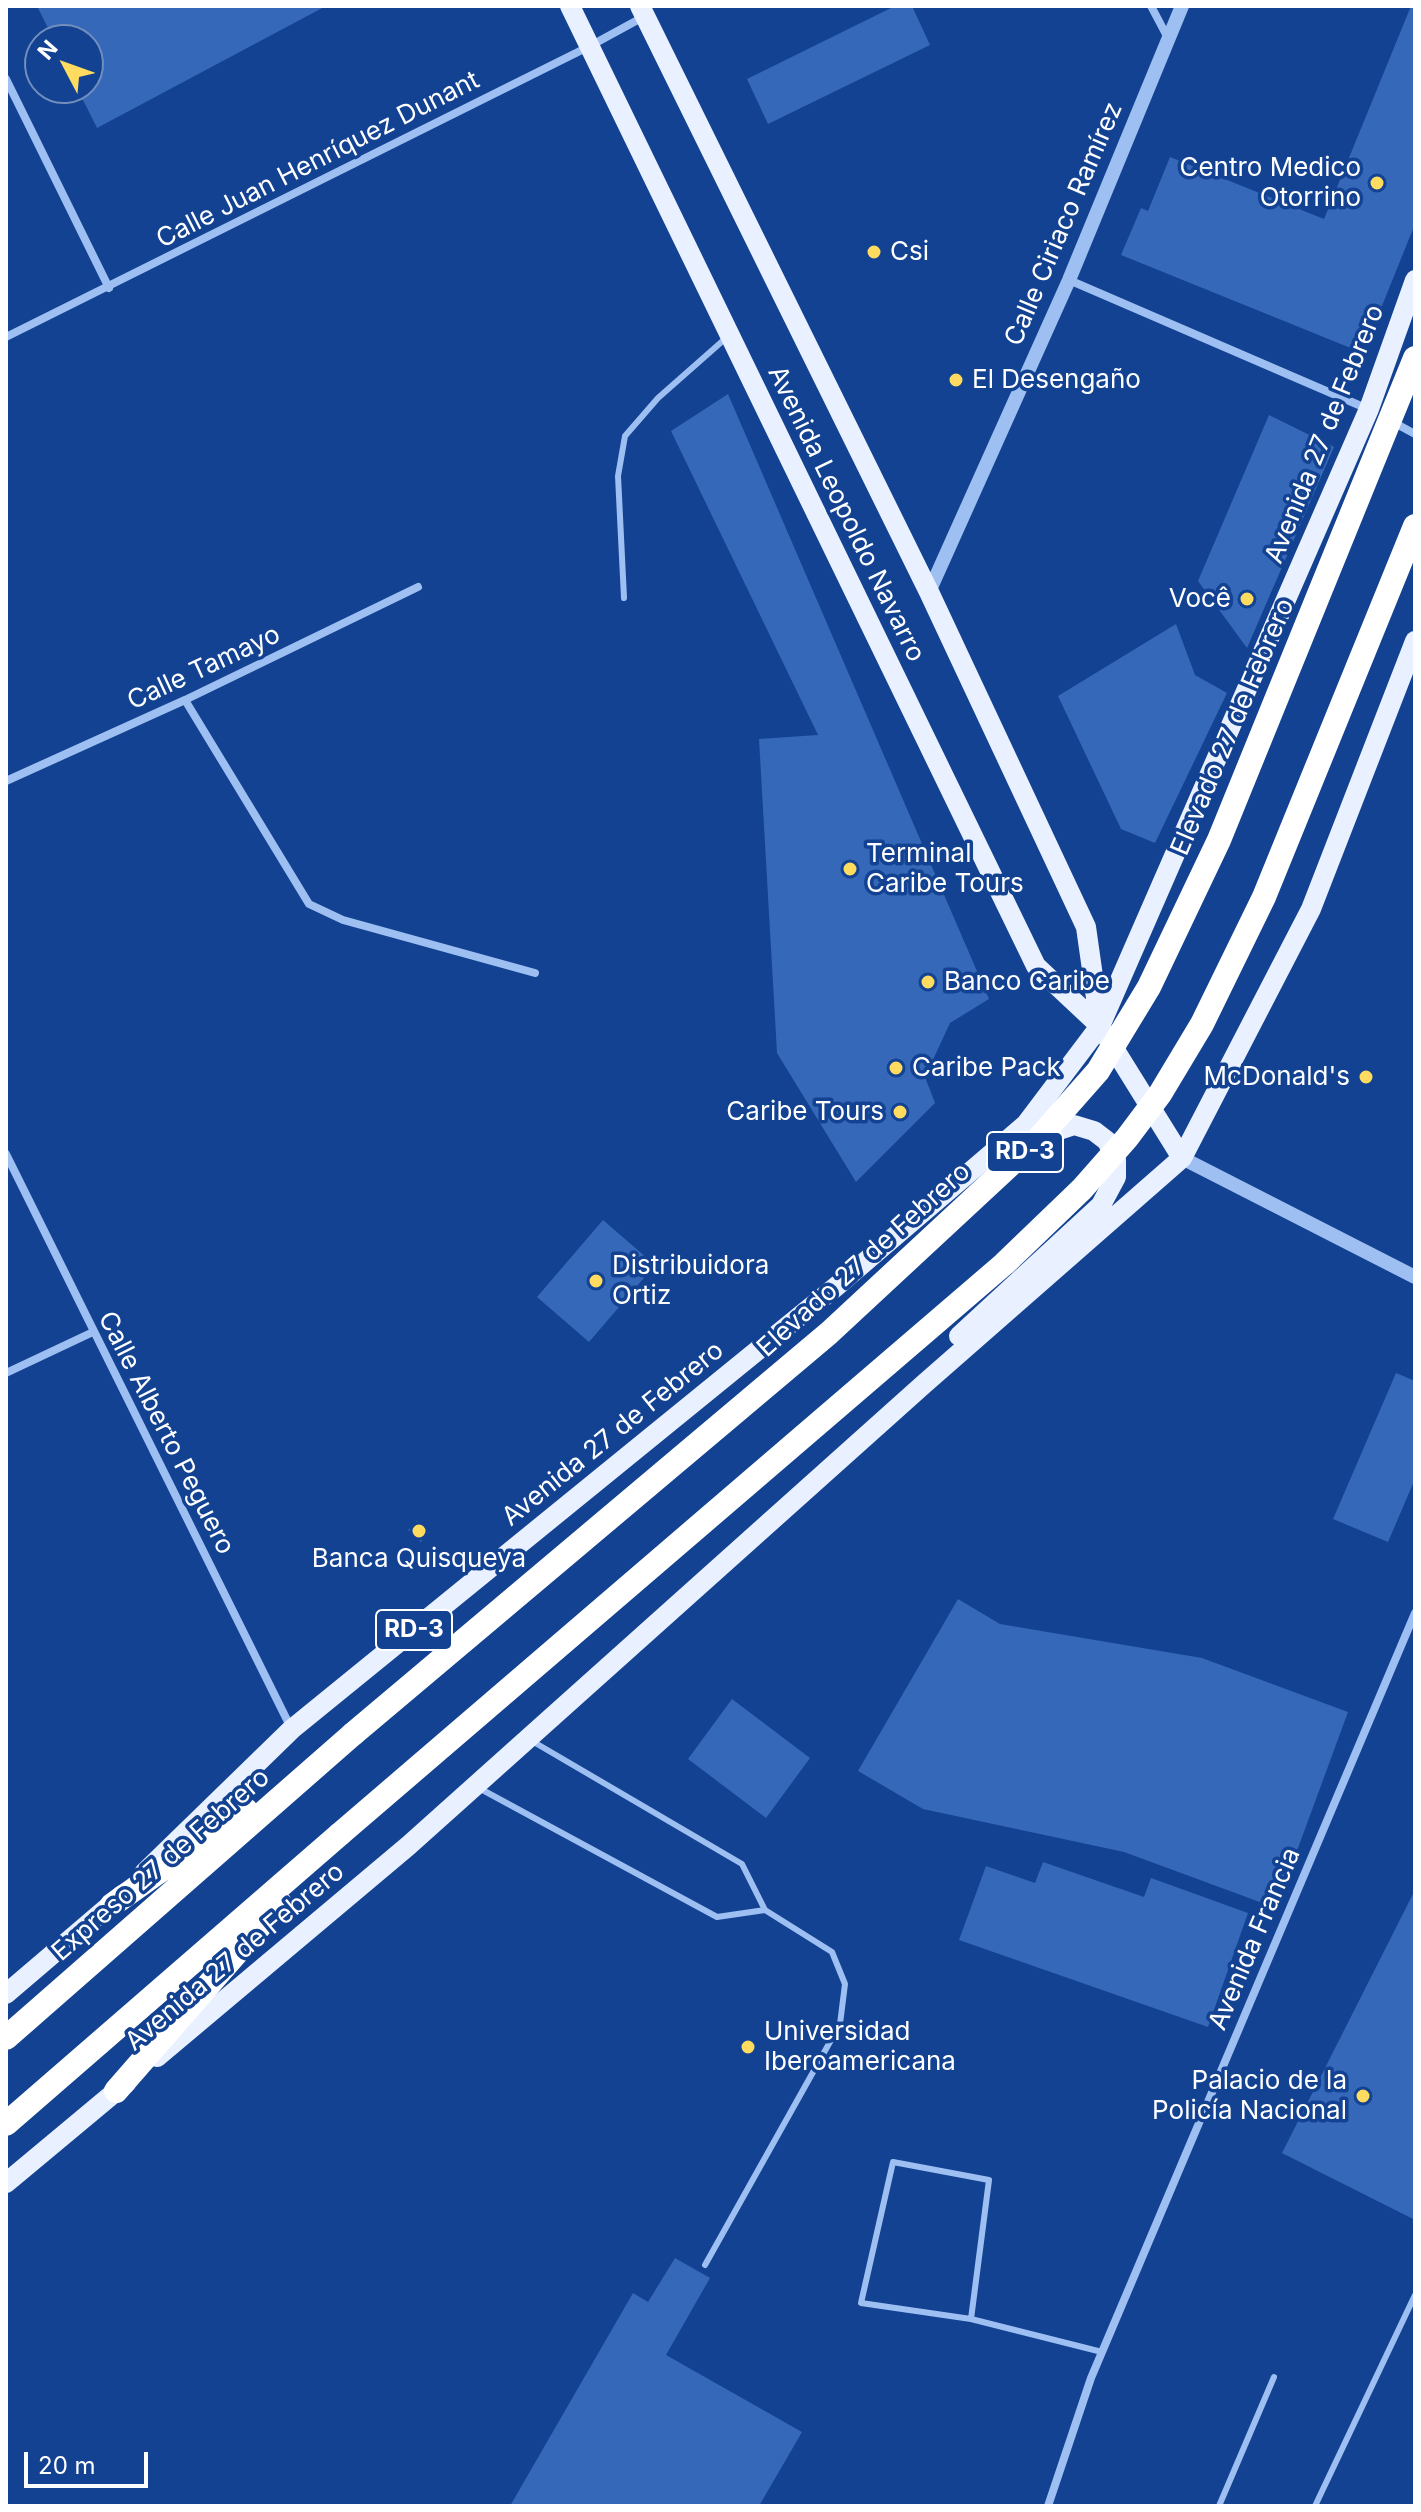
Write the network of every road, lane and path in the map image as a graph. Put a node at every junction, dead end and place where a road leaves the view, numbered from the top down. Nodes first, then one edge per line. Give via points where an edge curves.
1 (570, 6) edge
2 (1151, 6) edge
3 (1182, 6) edge
4 (643, 11) edge
5 (1169, 40) junction
6 (590, 46) junction
7 (6, 79) edge
8 (1069, 280) junction
9 (1415, 280) edge
10 (109, 288) junction
11 (730, 334) junction
12 (6, 337) edge
13 (1415, 358) edge
14 (1369, 409) junction
15 (1415, 434) edge
16 (1415, 526) edge
17 (418, 587) dead end
18 (929, 592) junction
19 (624, 598) dead end
20 (1415, 641) edge
21 (185, 700) junction
22 (6, 781) edge
23 (535, 973) dead end
24 (1100, 1026) junction
25 (6, 1154) edge
26 (1182, 1158) junction
27 (1415, 1277) edge
28 (838, 1285) junction
29 (93, 1332) junction
30 (6, 1373) edge
31 (924, 1384) junction
32 (1415, 1613) edge
33 (292, 1729) junction
34 (353, 1734) junction
35 (529, 1739) junction
36 (475, 1786) junction
37 (340, 1834) junction
38 (112, 1905) junction
39 (765, 1910) junction
40 (6, 1994) edge
41 (6, 2038) edge
42 (116, 2091) junction
43 (6, 2124) edge
44 (6, 2183) edge
45 (705, 2265) dead end
46 (1415, 2295) edge
47 (971, 2319) junction
48 (1102, 2352) junction
49 (1274, 2377) dead end
50 (1048, 2506) edge
51 (1219, 2506) edge
52 (1315, 2506) edge

1 - 6 main road, Avenida Leopoldo Navarro
2 - 5 street
3 - 5 street, Calle Ciriaco Ramírez
4 - 6 street, Calle Juan Henríquez Dunant
4 - 18 main road, Avenida Leopoldo Navarro
5 - 8 street, Calle Ciriaco Ramírez
6 - 10 street, Calle Juan Henríquez Dunant
6 - 11 main road, Avenida Leopoldo Navarro
7 - 10 street
8 - 14 street
8 - 18 street, Calle Ciriaco Ramírez
9 - 14 main road, Avenida 27 de Febrero / RD-3
10 - 12 street, Calle Juan Henríquez Dunant
11 - 19 lane via 658,398 625,436 618,476
11 - 24 main road, Avenida Leopoldo Navarro via 1036,966
13 - 34 highway, Elevado 27 de Febrero / RD-3, bridge via 1219,840 1149,987 1098,1071 1038,1139 829,1333
14 - 15 street
14 - 24 main road, Avenida 27 de Febrero / RD-3
16 - 37 highway, RD-3, bridge via 1264,897 1202,1024 1127,1138 1004,1264
17 - 21 street, Calle Tamayo
18 - 24 main road, Avenida Leopoldo Navarro via 1086,927
20 - 26 main road, Avenida 27 de Febrero via 1311,909
21 - 22 street, Calle Tamayo
21 - 23 street via 309,904 343,920
24 - 26 main road, Avenida Leopoldo Navarro
24 - 28 main road, Avenida 27 de Febrero / RD-3 via 1026,1124
25 - 29 street, Calle Alberto Peguero
26 - 27 street
26 - 31 main road, Avenida 27 de Febrero
28 - 31 main road via 883,1267 1033,1139 1074,1125 1107,1141 1116,1160 1116,1177 1101,1205 949,1345
28 - 33 main road, Avenida 27 de Febrero / RD-3
29 - 30 street
29 - 33 street, Calle Alberto Peguero
31 - 35 main road, Avenida 27 de Febrero
32 - 48 street, Avenida Francia
33 - 38 main road, Avenida 27 de Febrero / RD-3
34 - 38 highway
34 - 41 highway, Expreso 27 de Febrero / RD-3
35 - 36 main road, Avenida 27 de Febrero
35 - 39 lane via 742,1864
36 - 39 lane via 717,1917
36 - 42 main road, Avenida 27 de Febrero
37 - 42 highway
37 - 43 highway, RD-3
38 - 40 main road, Avenida 27 de Febrero / RD-3
39 - 45 lane via 832,1952 845,1984 840,2024
42 - 44 main road, Avenida 27 de Febrero
46 - 52 lane
47 - 47 lane via 861,2303 893,2162 989,2180
47 - 48 lane
48 - 50 street, Avenida Francia
49 - 51 lane

